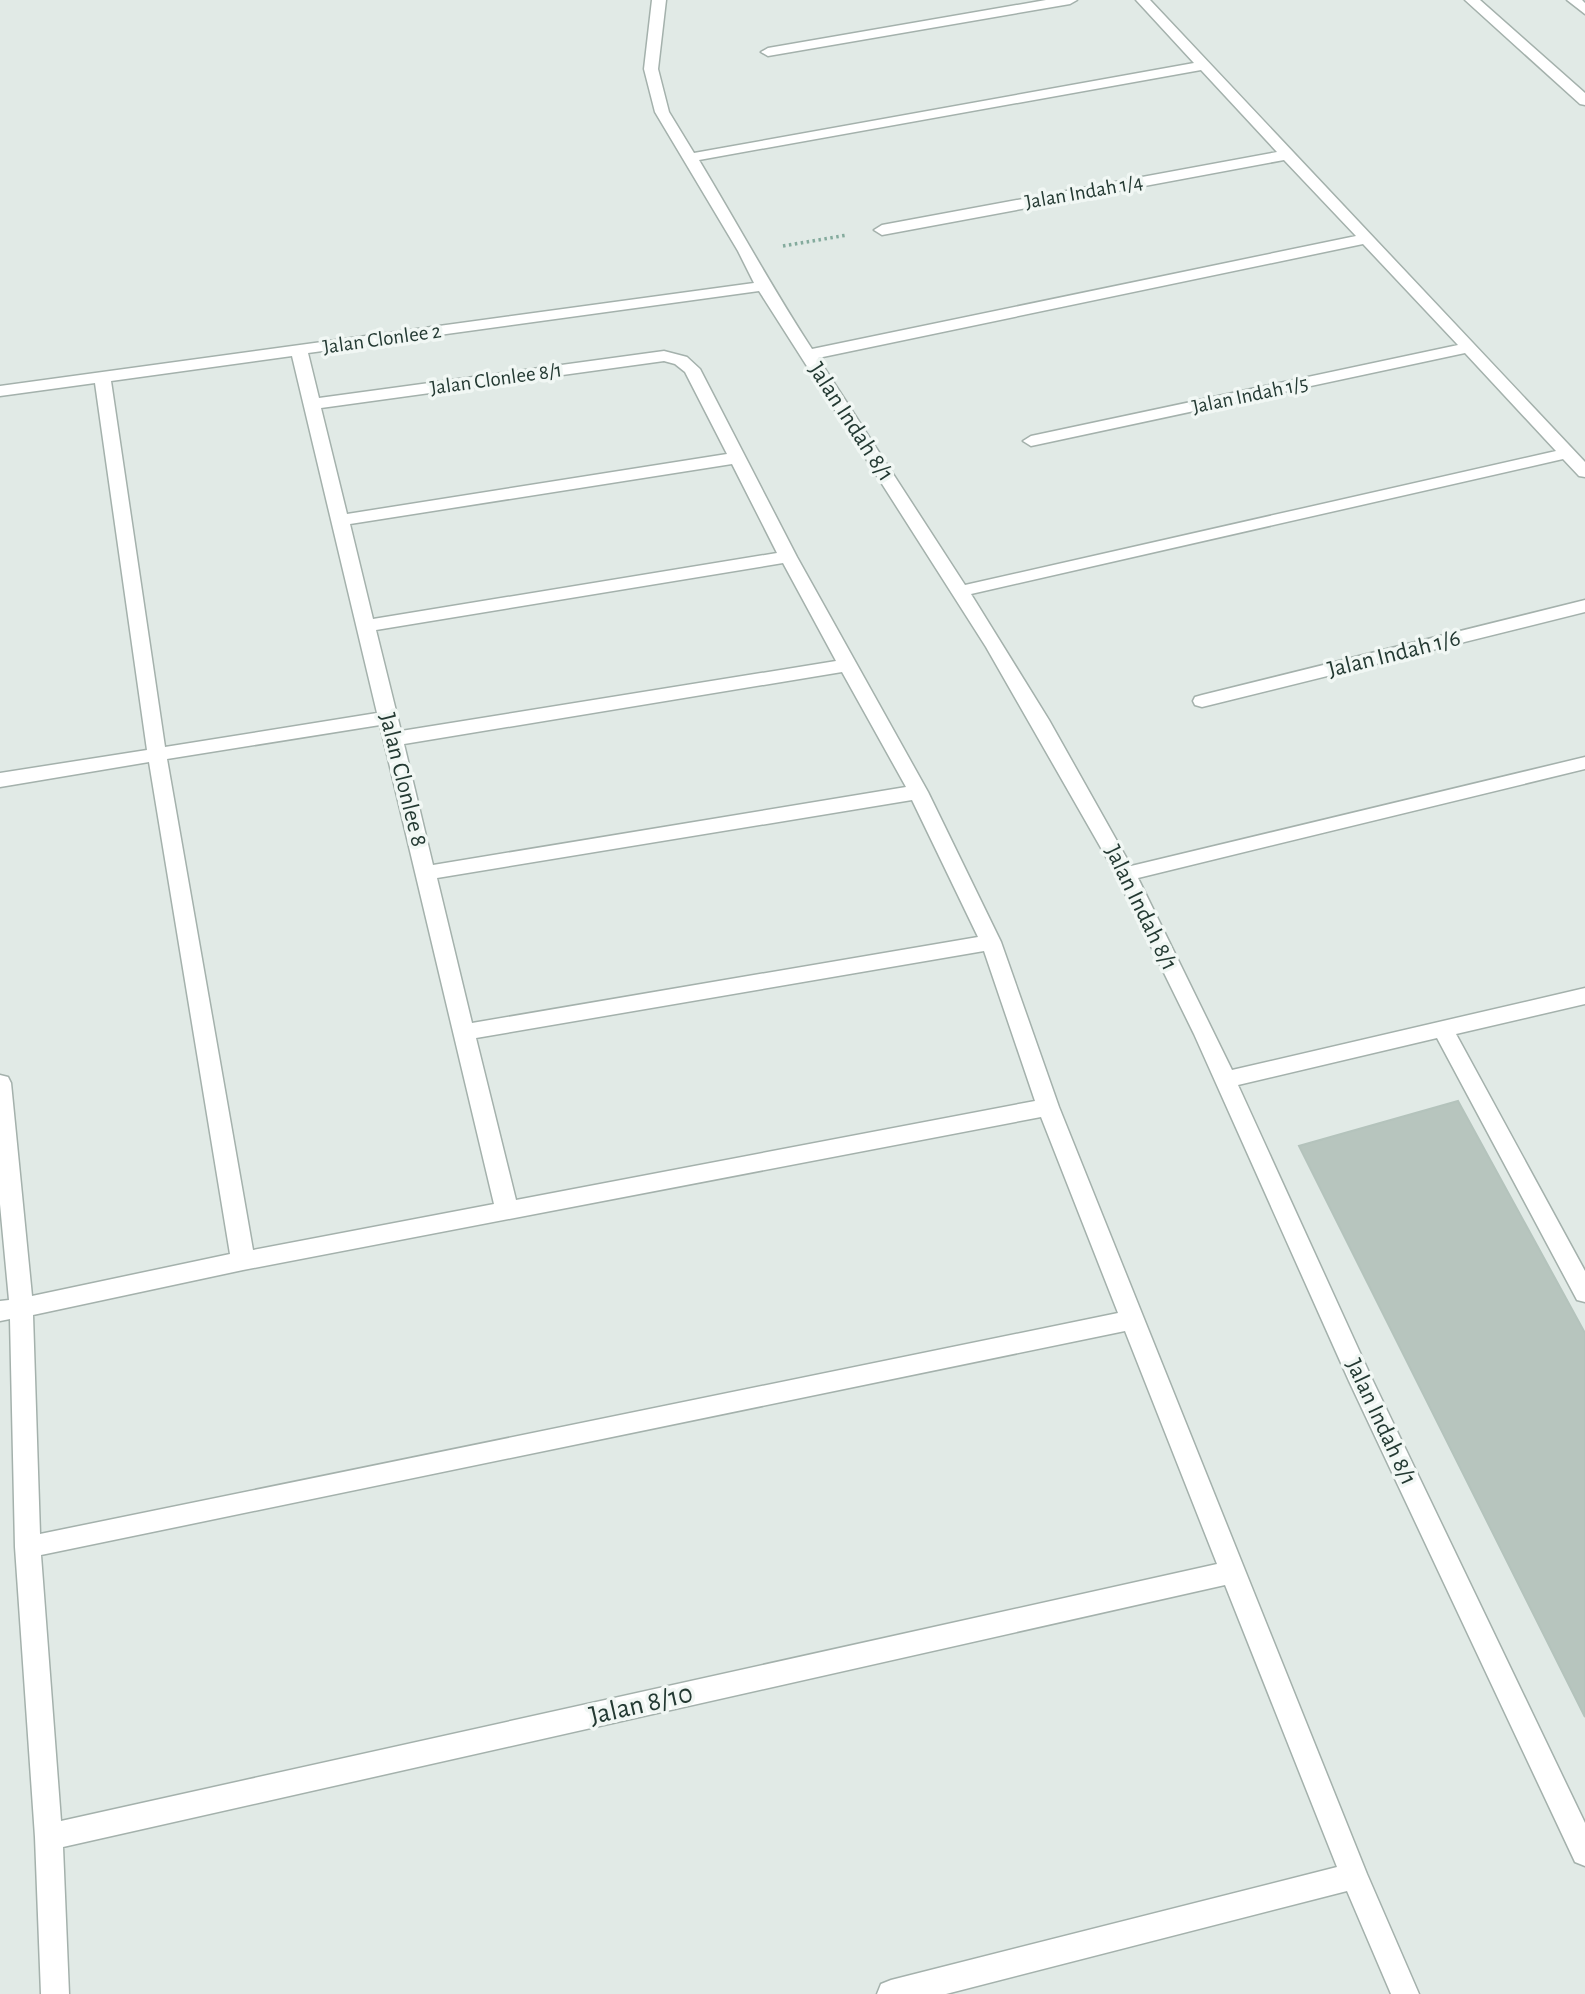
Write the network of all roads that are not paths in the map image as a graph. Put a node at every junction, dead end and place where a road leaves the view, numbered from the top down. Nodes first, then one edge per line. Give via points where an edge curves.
1 (659, 0) edge
2 (1070, 0) edge
3 (1143, 0) edge
4 (1472, 0) edge
5 (1574, 0) edge
6 (1585, 9) edge
7 (768, 52) dead end
8 (1202, 66) junction
9 (1585, 100) edge
10 (1286, 155) junction
11 (688, 158) junction
12 (882, 230) road end
13 (1366, 239) junction
14 (763, 286) junction
15 (1468, 348) junction
16 (299, 351) junction
17 (808, 355) junction
18 (102, 377) junction
19 (0, 391) edge
20 (312, 404) junction
21 (1031, 441) dead end
22 (1567, 453) junction
23 (736, 458) junction
24 (1585, 472) edge
25 (340, 520) junction
26 (788, 557) junction
27 (962, 591) junction
28 (1585, 606) edge
29 (366, 626) junction
30 (850, 666) junction
31 (1202, 701) dead end
32 (388, 717) junction
33 (393, 739) junction
34 (157, 754) junction
35 (1585, 763) edge
36 (0, 780) edge
37 (918, 792) junction
38 (426, 873) junction
39 (1126, 874) junction
40 (992, 942) junction
41 (1585, 996) edge
42 (1443, 1030) junction
43 (463, 1032) junction
44 (1224, 1080) junction
45 (0, 1083) edge
46 (1048, 1107) junction
47 (507, 1210) junction
48 (243, 1261) junction
49 (1585, 1293) edge
50 (10, 1310) edge
51 (1131, 1320) junction
52 (28, 1547) junction
53 (1232, 1572) junction
54 (49, 1838) junction
55 (1585, 1853) edge
56 (1354, 1876) junction
57 (55, 1994) edge
58 (891, 1994) edge
59 (1405, 1994) edge

1 - 11 street, Jalan Indah 8/1 via 651,69 662,112
2 - 7 street
3 - 8 street
4 - 9 street
5 - 6 street
8 - 10 street
8 - 11 street
10 - 12 street, Jalan Indah 1/4
10 - 13 street
11 - 14 street, Jalan Indah 8/1
13 - 15 street
13 - 17 street
14 - 16 street, Jalan Clonlee 2
14 - 17 street, Jalan Indah 8/1
15 - 21 street, Jalan Indah 1/5
15 - 22 street
16 - 18 street, Jalan Clonlee 2
16 - 20 street, Jalan Clonlee 8
17 - 27 street, Jalan Indah 8/1
18 - 19 street, Jalan Clonlee 2
18 - 34 street
20 - 23 street, Jalan Clonlee 8/1 via 664,356 681,360 692,369
20 - 25 street, Jalan Clonlee 8
22 - 24 street
22 - 27 street
23 - 25 street
23 - 26 street
25 - 29 street, Jalan Clonlee 8
26 - 29 street
26 - 30 street
27 - 39 street, Jalan Indah 8/1
28 - 31 street, Jalan Indah 1/6
29 - 32 street, Jalan Clonlee 8
30 - 33 street
30 - 37 street
32 - 33 street, Jalan Clonlee 8
32 - 34 street
33 - 38 street, Jalan Clonlee 8
34 - 36 street
34 - 48 street
35 - 39 street
37 - 38 street
37 - 40 street
38 - 43 street, Jalan Clonlee 8
39 - 44 street, Jalan Indah 8/1
40 - 43 street
40 - 46 street
41 - 42 street
42 - 44 street
42 - 49 street
43 - 47 street, Jalan Clonlee 8
44 - 55 street, Jalan Indah 8/1
45 - 50 street
46 - 47 street
46 - 51 street
47 - 48 street
48 - 50 street
50 - 52 street
51 - 52 street
51 - 53 street
52 - 54 street
53 - 54 street, Jalan 8/10
53 - 56 street
54 - 57 street
56 - 58 street
56 - 59 street

